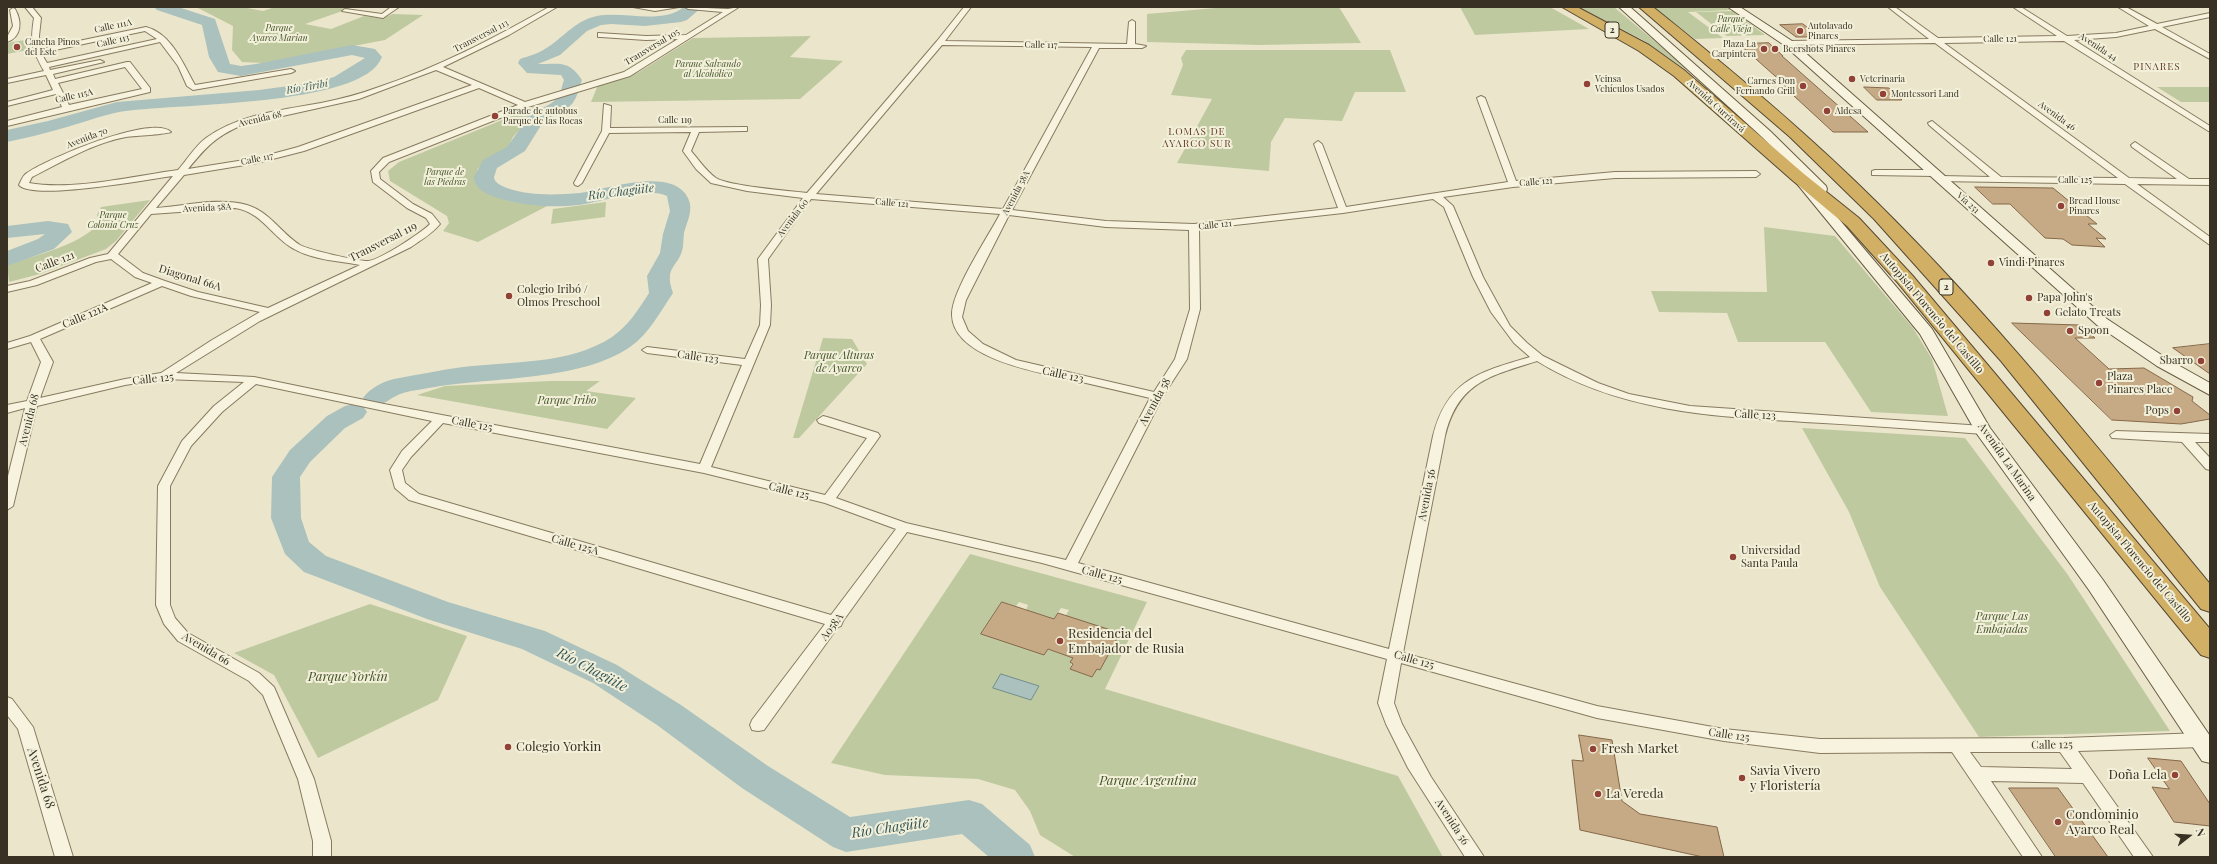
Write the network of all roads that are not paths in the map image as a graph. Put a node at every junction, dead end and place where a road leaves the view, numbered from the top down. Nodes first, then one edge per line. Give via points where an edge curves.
1 (28, 7) edge
2 (396, 7) edge
3 (554, 7) edge
4 (636, 7) edge
5 (676, 7) edge
6 (688, 7) edge
7 (968, 7) edge
8 (1568, 7) edge
9 (1624, 7) edge
10 (1645, 7) edge
11 (1733, 7) edge
12 (1891, 7) edge
13 (2016, 7) edge
14 (2121, 7) edge
15 (733, 9) edge
16 (13, 10) edge
17 (345, 11) dead end
18 (2210, 15) edge
19 (1132, 22) dead end
20 (2154, 26) junction
21 (601, 35) dead end
22 (689, 37) junction
23 (2065, 38) junction
24 (7, 40) edge
25 (161, 40) junction
26 (1938, 41) junction
27 (940, 43) junction
28 (1788, 43) junction
29 (1096, 46) junction
30 (1131, 46) junction
31 (1142, 46) dead end
32 (37, 52) junction
33 (2210, 57) edge
34 (110, 60) dead end
35 (45, 66) junction
36 (436, 67) junction
37 (291, 71) dead end
38 (50, 73) junction
39 (7, 81) edge
40 (53, 82) junction
41 (480, 85) junction
42 (59, 91) junction
43 (1482, 98) dead end
44 (7, 104) edge
45 (525, 105) junction
46 (607, 106) dead end
47 (67, 108) junction
48 (1932, 123) dead end
49 (7, 124) edge
50 (744, 129) dead end
51 (606, 130) junction
52 (696, 130) junction
53 (2210, 130) edge
54 (167, 132) dead end
55 (1318, 144) dead end
56 (2135, 145) dead end
57 (183, 171) junction
58 (1875, 173) dead end
59 (1756, 174) dead end
60 (1937, 176) junction
61 (1798, 177) junction
62 (1998, 179) junction
63 (2127, 180) junction
64 (2187, 182) junction
65 (578, 183) dead end
66 (2209, 183) edge
67 (24, 184) joint
68 (1513, 184) junction
69 (809, 196) junction
70 (1435, 196) junction
71 (1343, 210) junction
72 (149, 211) junction
73 (1005, 212) junction
74 (1853, 222) junction
75 (1194, 227) junction
76 (2210, 242) edge
77 (111, 256) junction
78 (368, 264) junction
79 (1905, 279) junction
80 (162, 283) junction
81 (7, 289) edge
82 (269, 311) junction
83 (1927, 332) junction
84 (34, 338) junction
85 (974, 342) joint
86 (7, 346) edge
87 (647, 350) dead end
88 (1537, 358) junction
89 (749, 364) junction
90 (164, 376) junction
91 (254, 380) junction
92 (2210, 390) edge
93 (1157, 396) junction
94 (32, 403) junction
95 (7, 409) edge
96 (441, 418) junction
97 (823, 420) dead end
98 (1983, 430) junction
99 (2116, 435) dead end
100 (2185, 438) junction
101 (2210, 438) edge
102 (2210, 466) edge
103 (704, 469) junction
104 (828, 500) junction
105 (7, 506) edge
106 (904, 527) junction
107 (1070, 566) junction
108 (2210, 602) edge
109 (836, 622) junction
110 (2210, 648) edge
111 (1394, 655) junction
112 (7, 704) edge
113 (758, 725) dead end
114 (2064, 745) junction
115 (1957, 746) junction
116 (2206, 747) edge
117 (1977, 774) junction
118 (2087, 776) junction
119 (64, 857) edge
120 (322, 857) edge
121 (1475, 857) edge
122 (2033, 857) edge
123 (2144, 857) edge

1 - 32 street via 38,18
2 - 17 street via 382,16
3 - 36 street, Transversal 113 via 492,42
4 - 5 street
6 - 15 street
7 - 27 street, Avenida 60
8 - 61 highway, Avenida Curriravá / 2 via 1655,55
9 - 74 main road, Autopista Florencio del Castillo via 1766,134
10 - 108 highway, 2 via 1775,114 1880,215 1960,302 2073,433
11 - 28 main road, Vía 251
12 - 26 street, Avenida 46
13 - 23 street, Avenida 44
14 - 20 street
15 - 22 street, Transversal 105
16 - 24 street via 17,27 16,32
18 - 20 street, Calle 121
19 - 30 street
20 - 23 street, Calle 121 via 2116,35
20 - 33 street
21 - 22 street
22 - 45 street, Transversal 105 via 637,69
23 - 26 street, Calle 121
23 - 53 street, Avenida 44
25 - 32 street, Calle 111A via 146,29
25 - 35 street, Calle 113
25 - 37 street via 185,71 193,88
26 - 28 street, Calle 121
26 - 63 street, Avenida 46
27 - 29 street, Calle 117
27 - 69 street, Avenida 60
28 - 60 main road, Vía 251
29 - 30 street, Calle 117
29 - 73 street, Avenida 58A
30 - 31 street, Calle 117
32 - 35 street
34 - 38 street
35 - 38 street
36 - 41 street
36 - 57 street, Avenida 68 via 357,97 232,126 216,133 207,141
38 - 39 street
38 - 40 street
40 - 42 street
40 - 47 street, Calle 115A via 127,64 147,90
41 - 45 street
41 - 57 street, Calle 117 via 273,156
42 - 44 street
42 - 47 street
43 - 68 street
45 - 78 street, Transversal 119 via 386,160 379,166 375,171 376,180 410,206 429,216 435,224 420,238
46 - 51 street
47 - 49 street, Calle 115A
48 - 62 street
50 - 52 street, Calle 119
51 - 52 street, Calle 119
51 - 65 street
52 - 69 street, Calle 121 via 687,151 714,181
54 - 67 street, Avenida 70 via 123,135 84,148 29,175
55 - 71 street
56 - 64 street
57 - 67 street, Calle 117 via 55,187 34,188
57 - 72 street, Avenida 68
58 - 60 street, Calle 125
59 - 68 street, Calle 121 via 1615,175
60 - 62 street, Calle 125
60 - 92 main road, Vía 251 via 2102,322 2163,363
61 - 74 highway, Avenida Curriravá
61 - 83 main road, Avenida La Marina
62 - 63 street, Calle 125
63 - 64 street, Calle 125
63 - 76 street, Avenida 46
64 - 66 street, Calle 125
68 - 70 street, Calle 121
69 - 73 street, Calle 121
69 - 89 street, Avenida 60 via 763,259 765,325
70 - 71 street, Calle 121
70 - 88 street via 1448,206 1497,314 1518,341
71 - 75 street, Calle 121
72 - 77 street, Avenida 68
72 - 78 street, Avenida 58A via 244,207 262,215 278,233 298,248
73 - 75 street, Calle 121 via 1106,224
73 - 85 street, Avenida 58A via 960,302 957,318
74 - 79 highway, Autopista Florencio del Castillo / 2
75 - 93 street, Avenida 58 via 1195,309 1181,359
77 - 80 street, Diagonal 66A via 117,257 139,274
77 - 81 street, Calle 121 via 33,283
78 - 82 street, Transversal 119
79 - 83 highway
79 - 110 highway, Autopista Florencio del Castillo / 2
80 - 82 street, Diagonal 66A via 195,294
80 - 84 street, Calle 121A
82 - 90 street, Transversal 119
83 - 98 main road, Avenida La Marina
84 - 86 street, Calle 121A
84 - 94 street, Avenida 68 via 47,362
85 - 93 street, Calle 123 via 991,354 1013,363
87 - 89 street, Calle 123
88 - 98 street, Calle 123 via 1609,392 1658,406 1718,413
88 - 111 street, Avenida 56 via 1502,368 1478,379 1455,397 1446,411
89 - 103 street, Avenida 60
90 - 91 street, Calle 125
90 - 94 street, Calle 125
91 - 96 street, Calle 125
91 - 120 street, Avenida 66 via 218,410 186,444 164,486 163,605 169,620 183,638 254,677 269,691 306,779 322,841
93 - 107 street, Avenida 58
94 - 95 street, Calle 125
94 - 105 street, Avenida 68
96 - 103 street, Calle 125
96 - 109 street, Calle 125A via 406,454 396,470 399,485 414,497
97 - 104 street via 874,436
98 - 116 main road, Avenida La Marina via 2096,585
99 - 100 street
100 - 101 street
100 - 102 street
103 - 104 street, Calle 125
104 - 106 street, Calle 125
106 - 107 street, Calle 125
106 - 109 street, A058A
107 - 111 street, Calle 125
109 - 113 street, A058A
111 - 115 street, Calle 125 via 1597,712 1724,735 1820,746
111 - 121 street, Avenida 56 via 1386,703 1395,727 1405,748
112 - 119 street, Avenida 68 via 25,727
114 - 115 street, Calle 125
114 - 116 street, Calle 125
114 - 118 street
115 - 117 street
117 - 118 street
117 - 122 street
118 - 123 street

